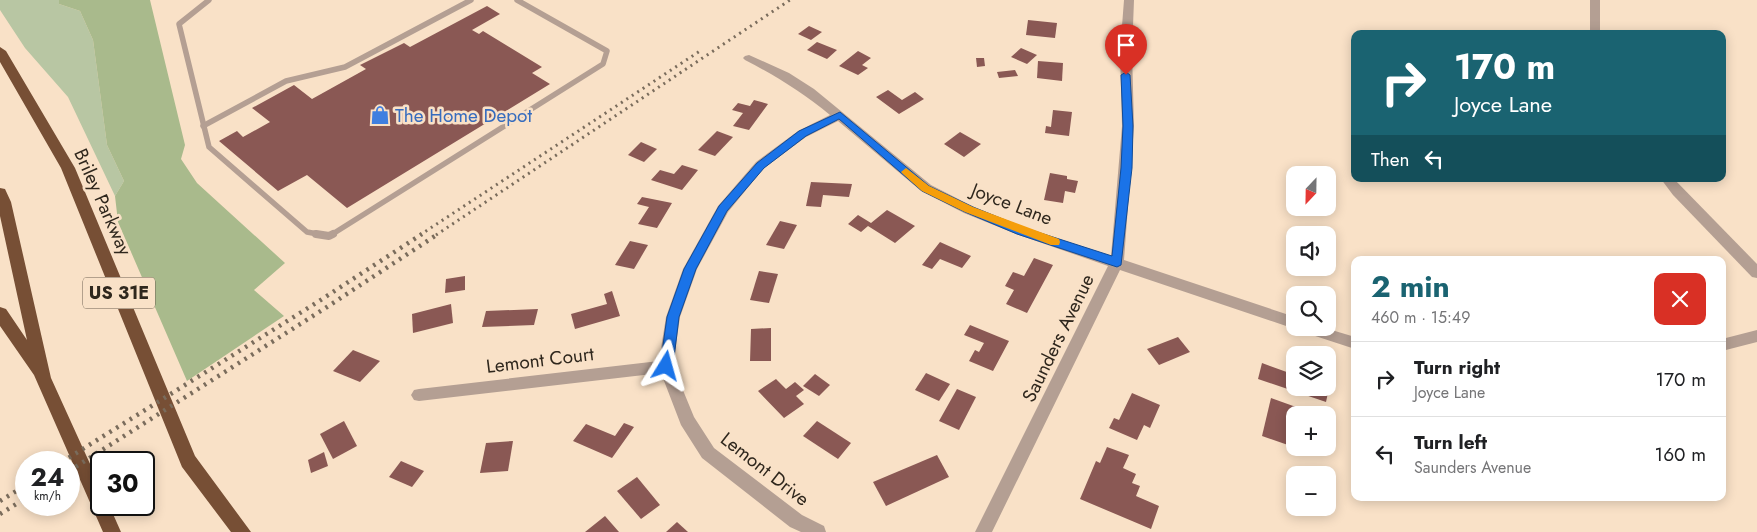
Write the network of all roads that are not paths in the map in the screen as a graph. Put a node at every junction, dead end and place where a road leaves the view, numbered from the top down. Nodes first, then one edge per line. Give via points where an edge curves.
1 (209, 0) edge
2 (471, 0) edge
3 (517, 0) edge
4 (1129, 0) edge
5 (1595, 0) edge
6 (1595, 30) edge
7 (0, 51) edge
8 (749, 58) dead end
9 (840, 115) junction
10 (203, 126) junction
11 (1670, 182) edge
12 (0, 193) edge
13 (1117, 262) junction
14 (1757, 273) edge
15 (0, 313) edge
16 (1286, 320) edge
17 (1333, 336) edge
18 (1757, 336) edge
19 (1351, 342) edge
20 (1726, 344) edge
21 (666, 366) junction
22 (43, 378) junction
23 (419, 395) dead end
24 (112, 532) edge
25 (242, 532) edge
26 (818, 532) edge
27 (983, 532) edge

1 - 10 lane via 179,24
2 - 10 lane via 345,67 286,81
3 - 10 lane via 607,51 603,64 329,236 307,232 292,219 210,146
4 - 13 street, Saunders Avenue via 1126,36 1128,126
5 - 6 street
7 - 25 highway, Briley Parkway / US 31E via 68,168 188,461
8 - 9 street, Joyce Lane via 785,76
9 - 13 street, Joyce Lane via 926,188 1021,231
9 - 21 street, Lemont Drive via 802,134 760,166 723,209 690,269 673,317
11 - 14 street
12 - 22 highway
13 - 16 street, Joyce Lane
13 - 27 street, Saunders Avenue
15 - 22 highway
17 - 19 street
18 - 20 street
21 - 23 street, Lemont Court
21 - 26 street, Lemont Drive via 687,420 708,453 796,521
22 - 24 highway

